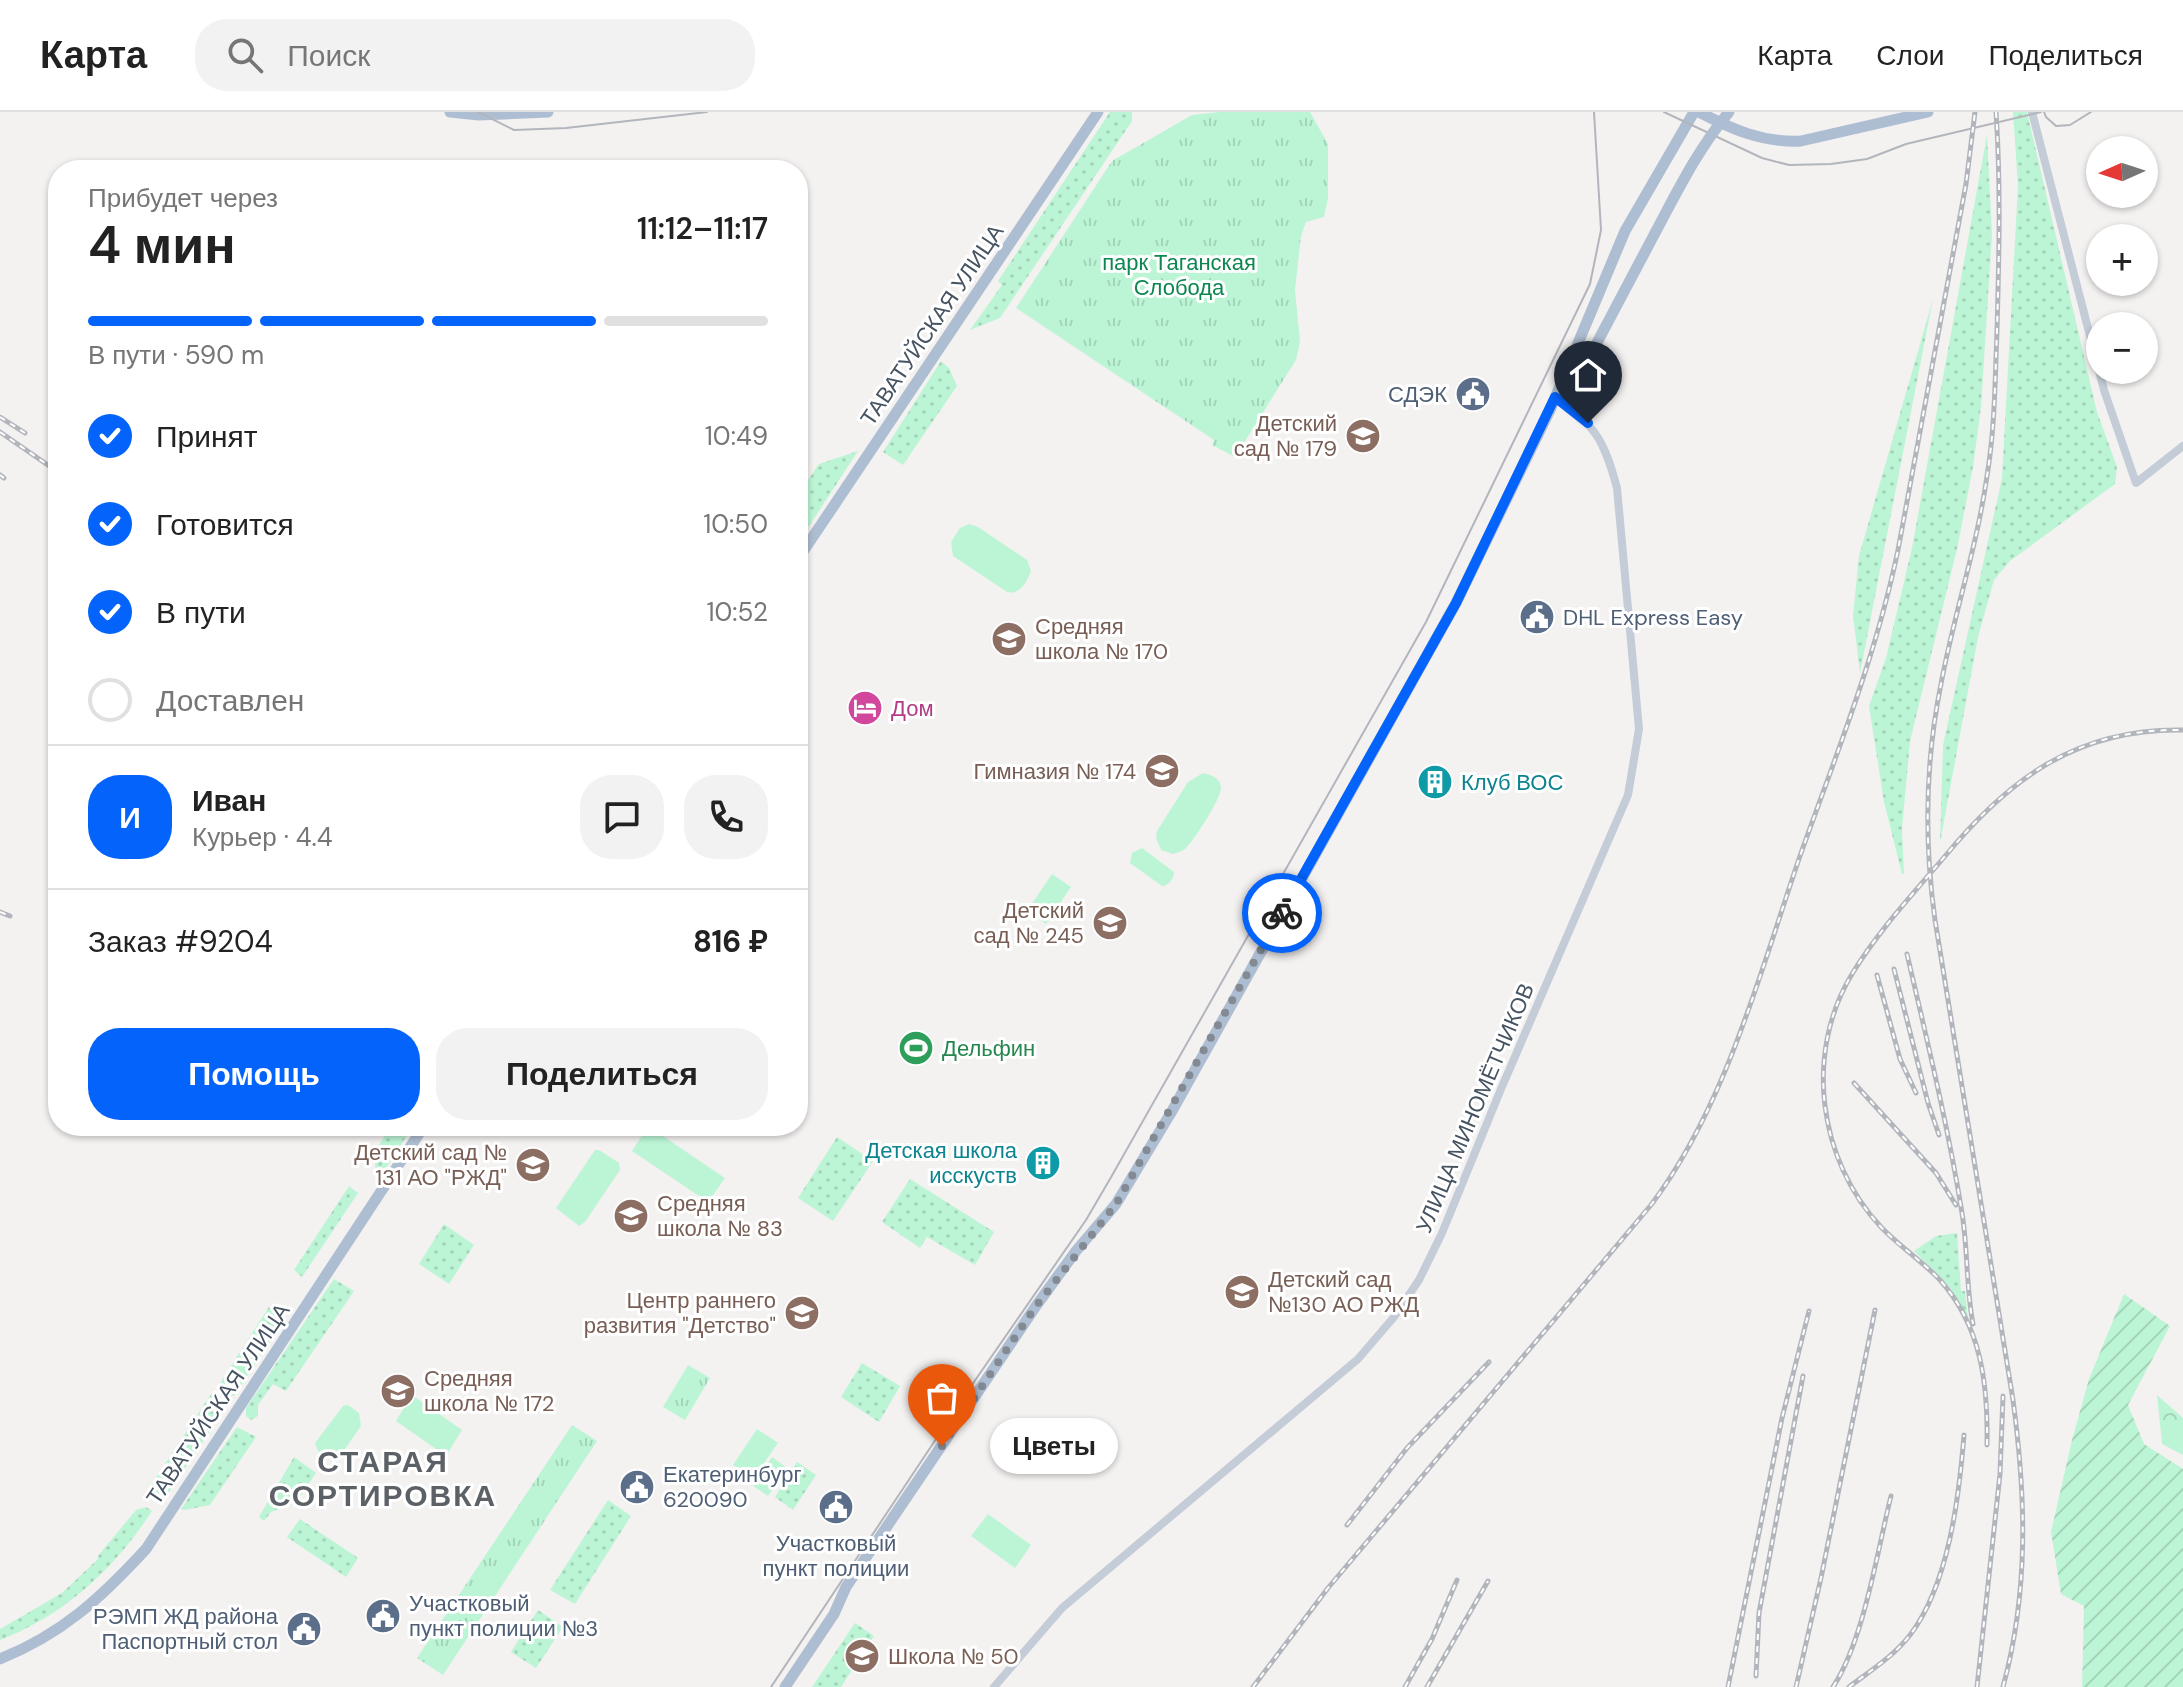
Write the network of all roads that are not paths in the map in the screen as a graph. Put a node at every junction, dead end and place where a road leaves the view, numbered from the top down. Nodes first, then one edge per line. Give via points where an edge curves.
1 (450, 112) edge
2 (548, 112) edge
3 (1098, 112) edge
4 (1696, 112) edge
5 (1729, 112) edge
6 (1928, 112) edge
7 (2032, 112) edge
8 (480, 114) edge
9 (1555, 397) junction
10 (2183, 446) edge
11 (808, 544) edge
12 (417, 1136) edge
13 (0, 1659) edge
14 (785, 1687) edge
15 (994, 1687) edge

1 - 8 main road
2 - 8 main road
3 - 11 main road, ТАВАТУЙСКАЯ УЛИЦА
4 - 6 main road via 1748,135 1788,142
4 - 9 main road via 1625,231
5 - 9 main road, bridge via 1702,147 1581,373
7 - 10 street via 2104,390 2136,483
9 - 14 main road via 1423,664 1172,1111 1116,1204 1036,1306 846,1587
9 - 15 street, УЛИЦА МИНОМЁТЧИКОВ via 1584,418 1599,438 1617,488 1639,729 1628,795 1442,1233 1419,1280 1358,1359 1062,1608
12 - 13 main road, ТАВАТУЙСКАЯ УЛИЦА via 146,1549 89,1608 56,1632

